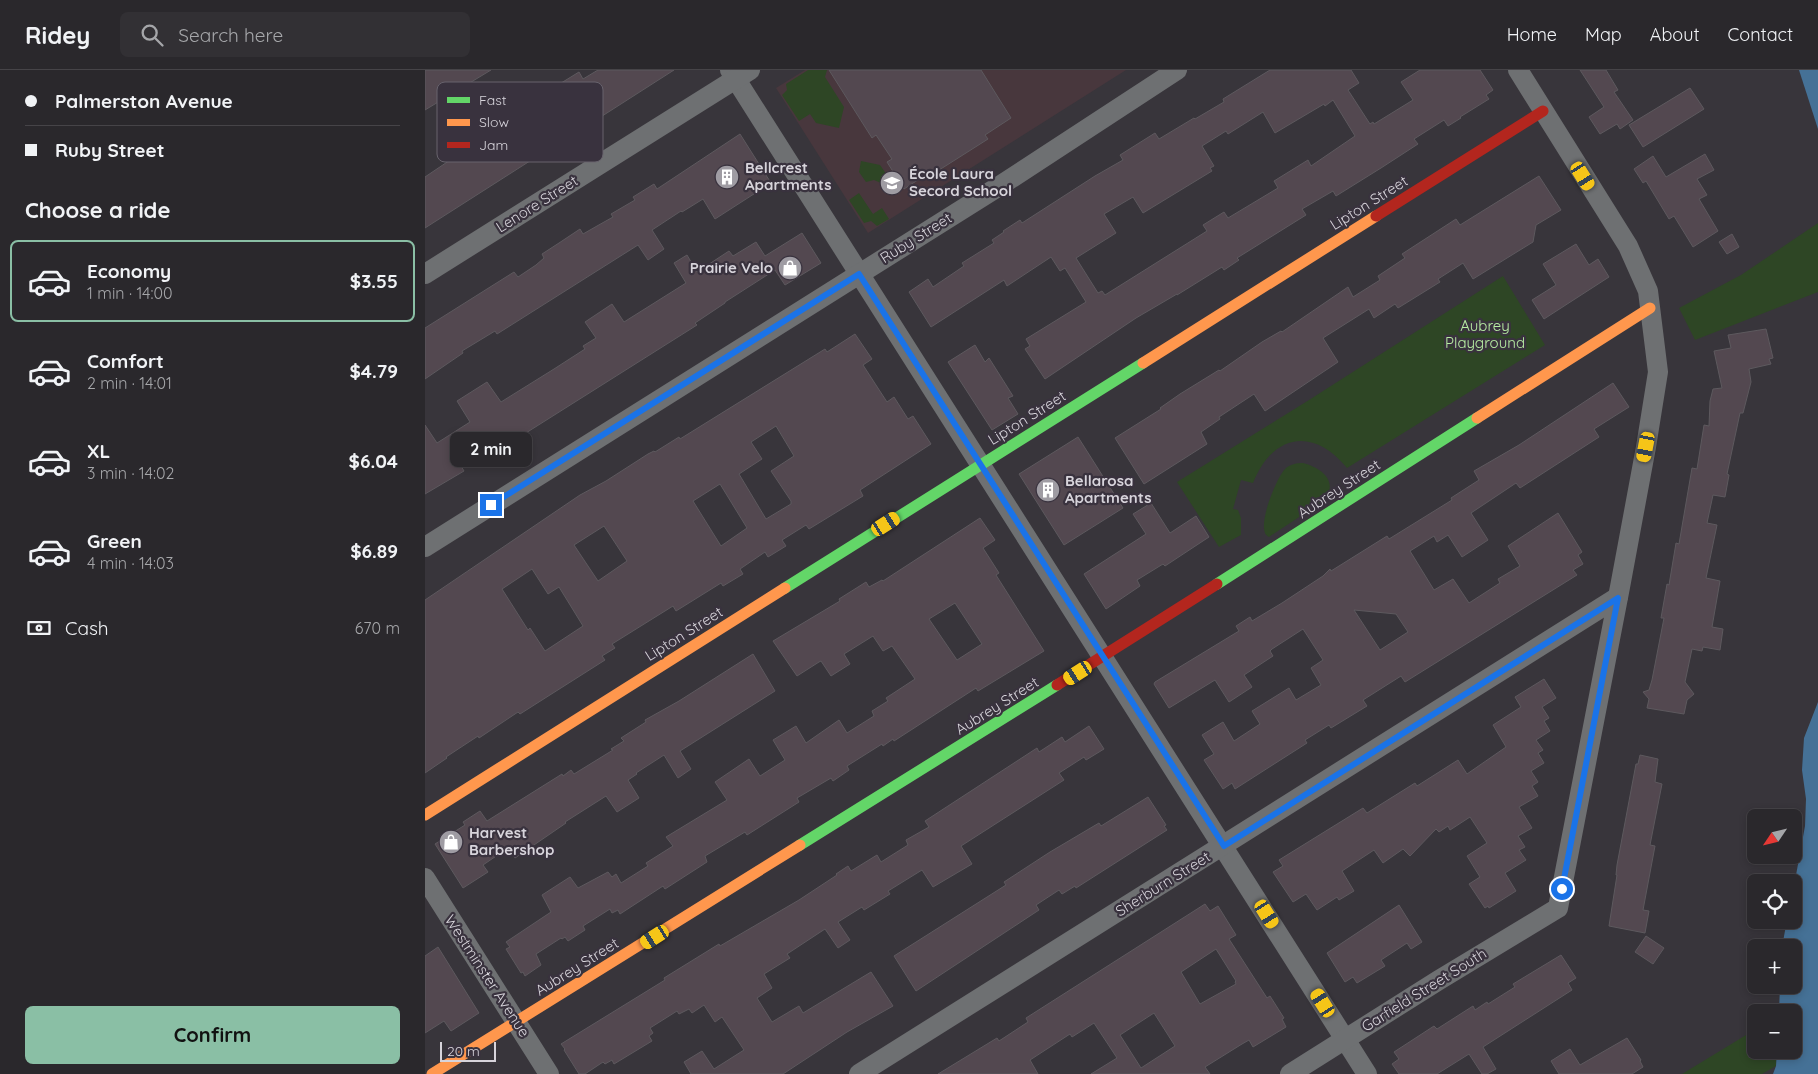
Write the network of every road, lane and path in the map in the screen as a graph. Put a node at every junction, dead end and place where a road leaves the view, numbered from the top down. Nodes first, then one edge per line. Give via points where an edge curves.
1 (1177, 70) edge
2 (1518, 70) edge
3 (739, 73) edge
4 (1543, 111) junction
5 (603, 160) edge
6 (600, 162) edge
7 (425, 274) edge
8 (859, 274) junction
9 (1650, 308) junction
10 (981, 465) junction
11 (425, 547) edge
12 (1618, 598) junction
13 (1103, 657) junction
14 (425, 815) edge
15 (1224, 846) junction
16 (425, 878) edge
17 (516, 1022) junction
18 (1345, 1040) junction
19 (432, 1074) edge
20 (549, 1074) edge
21 (859, 1074) edge
22 (1290, 1074) edge
23 (1367, 1074) edge

1 - 8 street, Ruby Street
2 - 4 street
3 - 5 street, Lenore Street
3 - 8 street
4 - 9 street via 1627,246 1648,291
4 - 10 street, Lipton Street
6 - 7 street, Lenore Street
8 - 10 street
8 - 11 street, Ruby Street
9 - 12 street via 1658,372
9 - 13 street, Aubrey Street
10 - 13 street
10 - 14 street, Lipton Street
12 - 15 street, Sherburn Street
12 - 18 street, Garfield Street South via 1558,908
13 - 15 street
13 - 17 street, Aubrey Street
15 - 18 street
15 - 21 street, Sherburn Street
16 - 17 street, Westminster Avenue
17 - 19 street, Aubrey Street
17 - 20 street, Westminster Avenue
18 - 22 street, Garfield Street South
18 - 23 street

